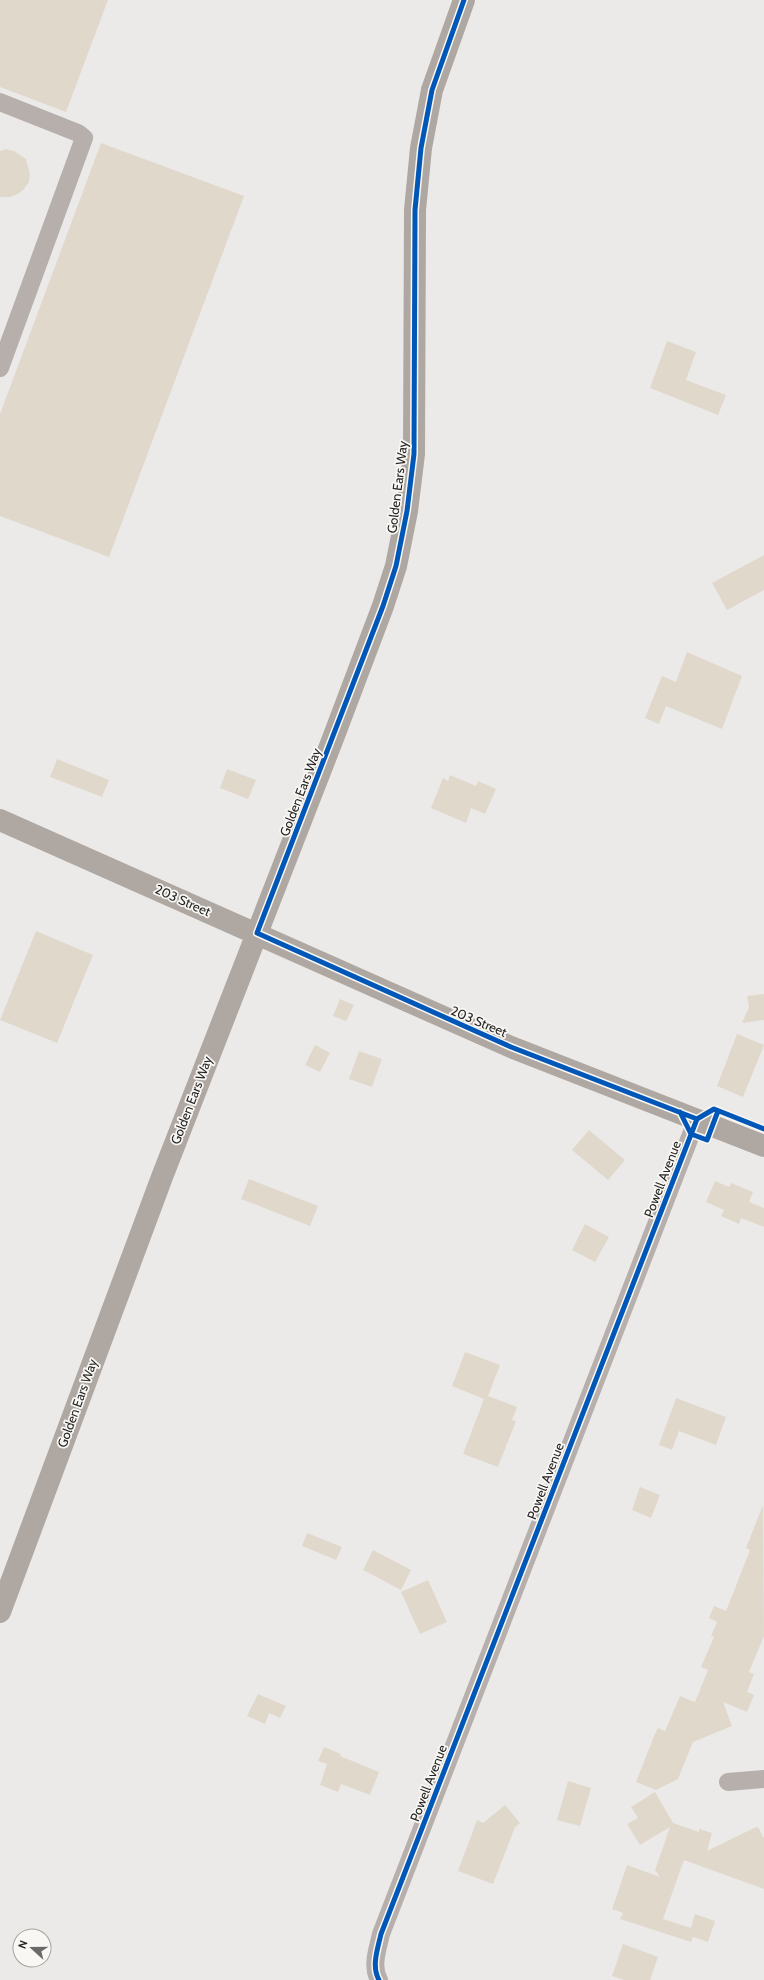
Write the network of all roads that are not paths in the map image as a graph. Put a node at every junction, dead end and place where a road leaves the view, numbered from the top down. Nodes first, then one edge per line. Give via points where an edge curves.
1 (464, 0) edge
2 (0, 102) edge
3 (0, 368) edge
4 (0, 820) edge
5 (257, 933) junction
6 (697, 1119) junction
7 (764, 1146) edge
8 (0, 1612) edge
9 (764, 1779) edge
10 (728, 1782) dead end
11 (379, 1980) edge

1 - 5 main road, Golden Ears Way via 432,90 421,148 415,210 414,454 407,511 396,566 370,641
2 - 3 street via 78,133 84,138
4 - 5 main road, 203 Street
5 - 6 main road, 203 Street via 511,1047
5 - 8 main road, Golden Ears Way via 164,1170
6 - 7 main road, 203 Street
6 - 11 street, Powell Avenue via 381,1934 376,1957 376,1974
9 - 10 street

